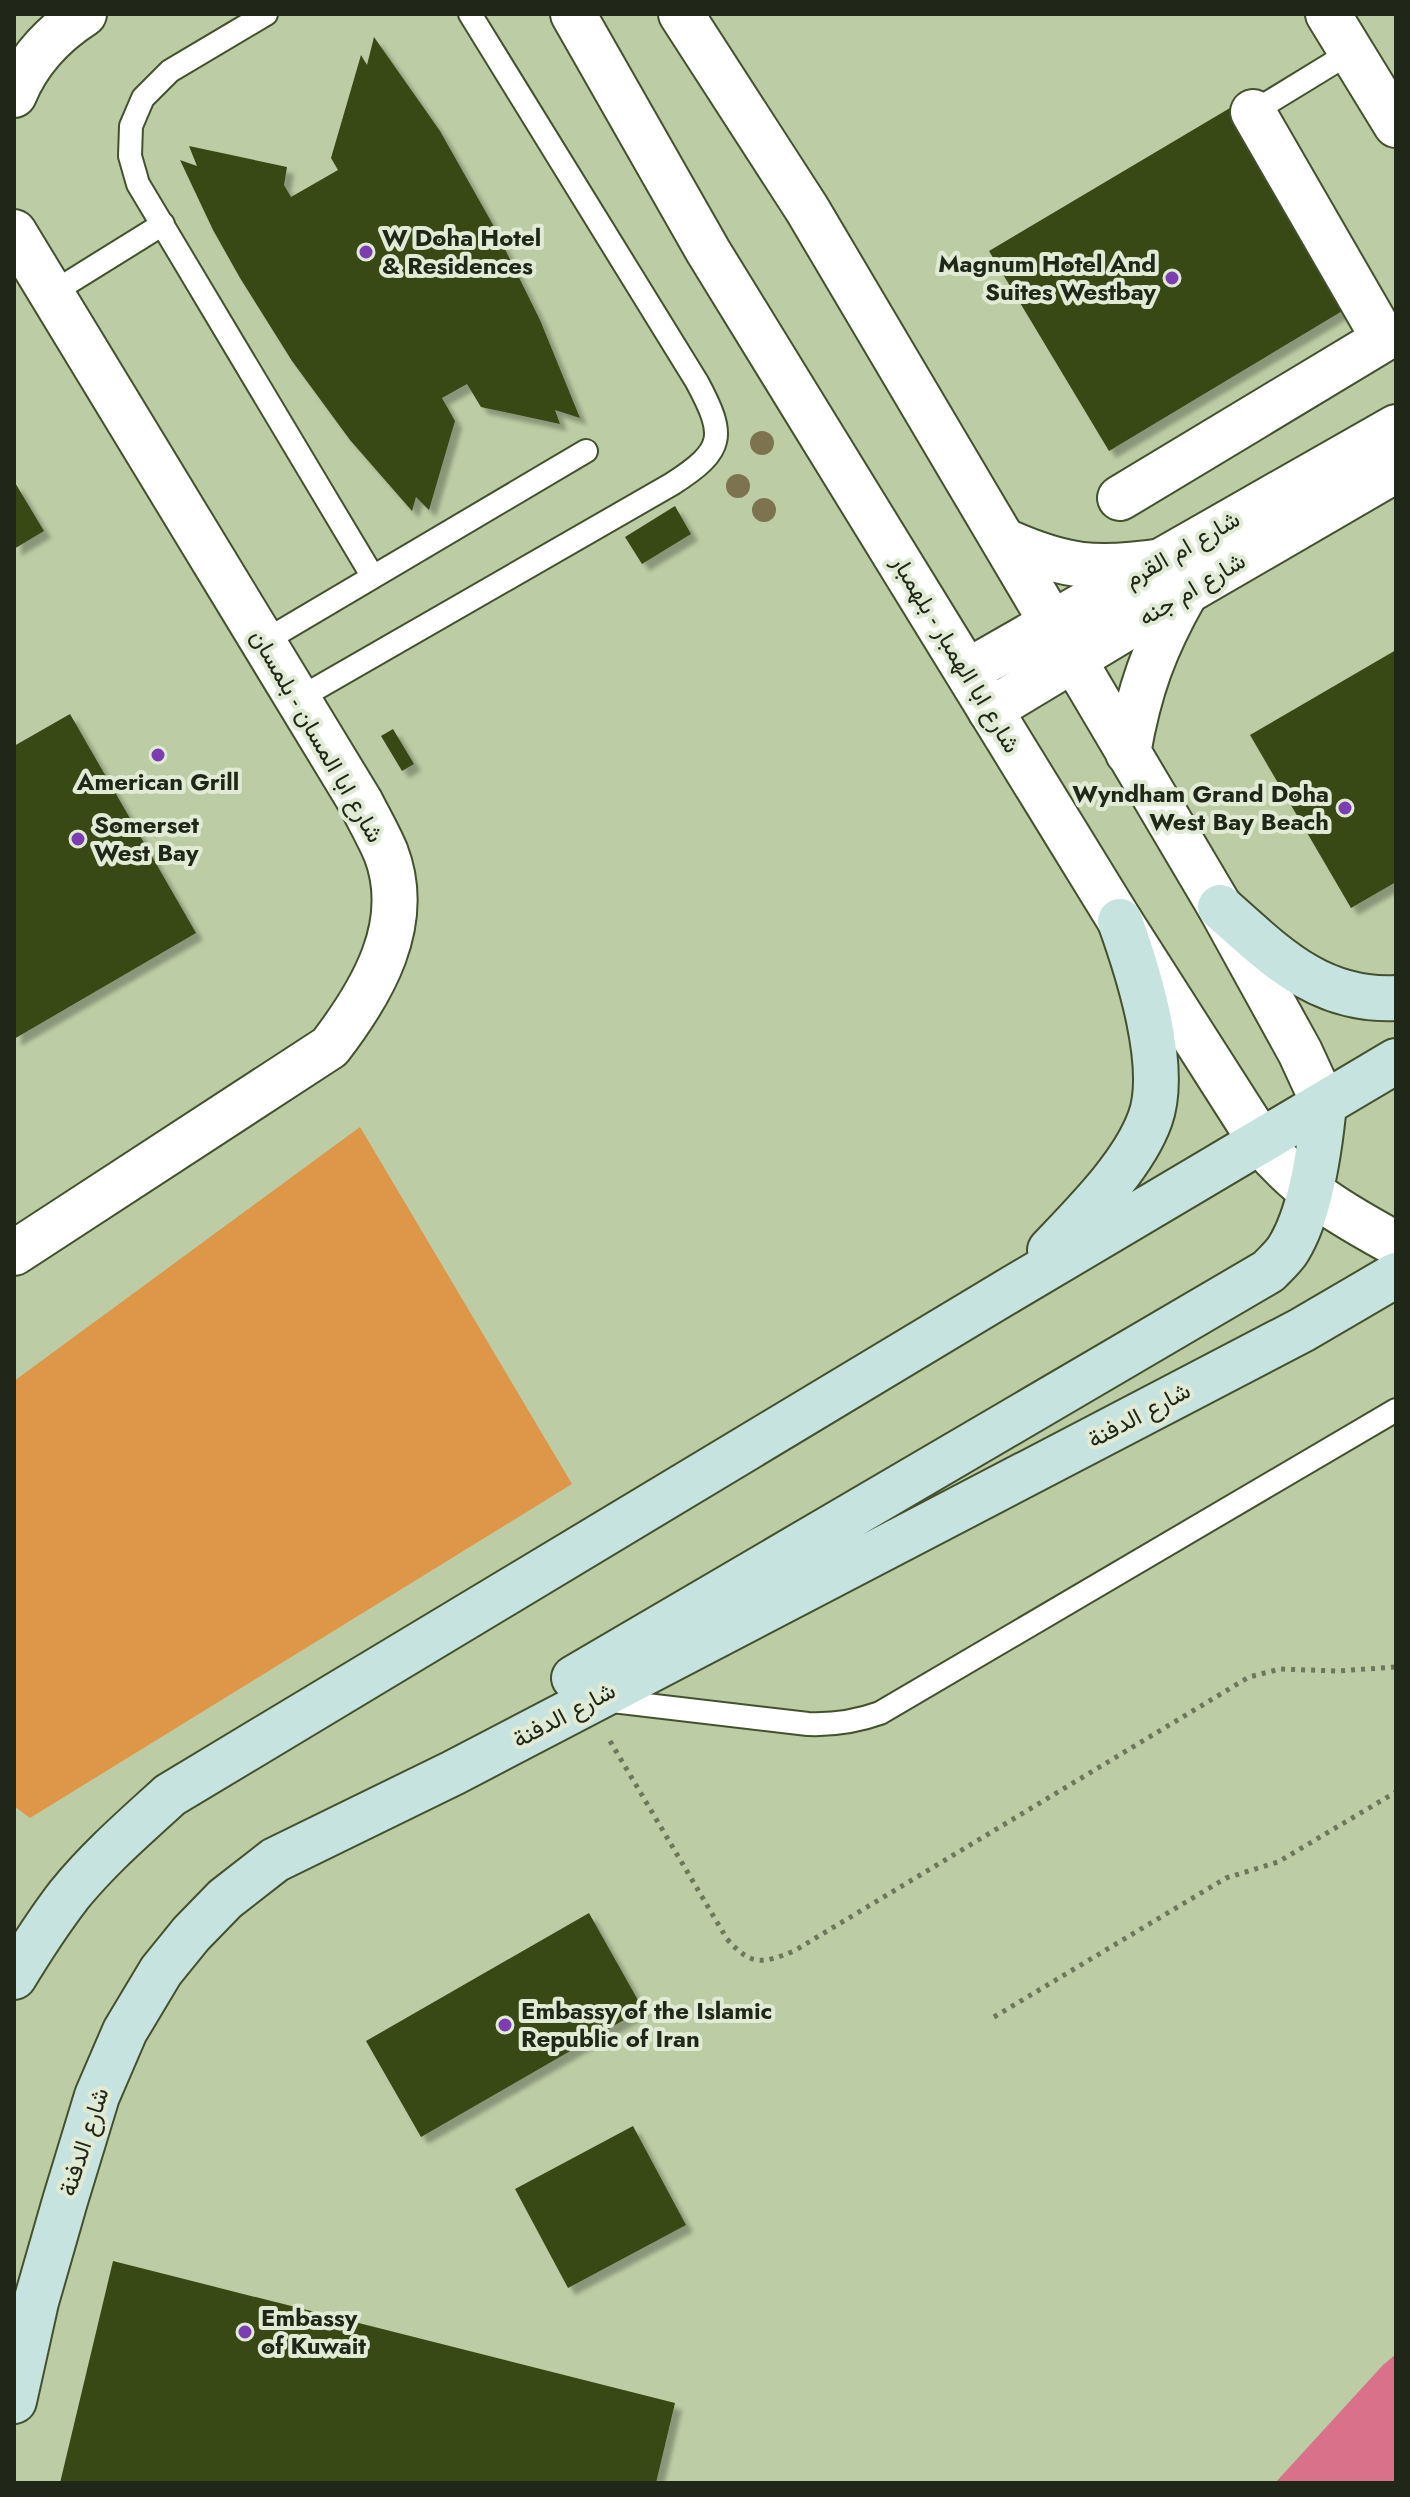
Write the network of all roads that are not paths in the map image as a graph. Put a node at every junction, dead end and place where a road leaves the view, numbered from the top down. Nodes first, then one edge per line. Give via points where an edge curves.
1 (84, 14) edge
2 (266, 14) edge
3 (470, 14) edge
4 (573, 14) edge
5 (681, 14) edge
6 (1328, 14) edge
7 (1351, 52) junction
8 (14, 95) edge
9 (1253, 112) joint
10 (1396, 125) edge
11 (163, 224) junction
12 (16, 226) edge
13 (52, 293) junction
14 (1396, 427) edge
15 (586, 451) dead end
16 (1396, 470) edge
17 (1120, 498) dead end
18 (1003, 540) junction
19 (1175, 576) junction
20 (373, 577) junction
21 (263, 642) junction
22 (1062, 642) junction
23 (968, 671) junction
24 (298, 699) junction
25 (990, 710) junction
26 (1128, 753) junction
27 (1220, 907) junction
28 (1120, 921) junction
29 (1396, 998) edge
30 (1396, 1061) edge
31 (1324, 1104) junction
32 (1261, 1142) junction
33 (1309, 1191) junction
34 (1396, 1244) edge
35 (14, 1253) edge
36 (1396, 1275) edge
37 (1003, 1294) junction
38 (1396, 1410) edge
39 (591, 1701) junction
40 (453, 1773) junction
41 (14, 1977) edge
42 (14, 2401) edge

1 - 8 street via 51,38
2 - 11 lane via 170,71 143,98 131,126 130,156 138,184
3 - 24 lane via 697,382 713,412 717,434 712,452 672,484
4 - 23 street, شارع ابا الهمبار - بلهمبار via 708,251
5 - 18 street via 807,209
6 - 7 street
7 - 9 lane
7 - 10 street
9 - 17 street via 1384,339
11 - 13 lane
11 - 20 lane
12 - 13 street, شارع ابا المسان - بلمسان
13 - 21 street, شارع ابا المسان - بلمسان
14 - 19 street, شارع ام القرم
15 - 20 lane
16 - 19 street, شارع ام جنه
18 - 19 street via 1040,557 1080,566
18 - 22 street
19 - 22 street, شارع ام جنه
19 - 26 street via 1165,630 1135,711
20 - 21 lane
21 - 24 street, شارع ابا المسان - بلمسان
22 - 23 street
22 - 25 street, شارع ام جنه
22 - 26 street
23 - 25 street, شارع ابا الهمبار - بلهمبار
24 - 35 street, شارع ابا المسان - بلمسان via 386,854 395,888 391,940 378,975 330,1047
25 - 28 street, شارع ابا الهمبار - بلهمبار
26 - 27 street
27 - 29 main road via 1280,961 1322,985 1344,994
27 - 31 street
28 - 32 street, شارع ابا الهمبار - بلهمبار
28 - 37 main road via 1144,998 1152,1046 1156,1084 1151,1118 1107,1187
30 - 31 main road
31 - 32 main road
31 - 33 main road
32 - 33 street, شارع ابا الهمبار - بلهمبار
32 - 37 main road
33 - 34 street, شارع ابا الهمبار - بلهمبار
33 - 40 main road via 1289,1249 1269,1271 523,1708 489,1730
36 - 39 main road, شارع الدفنة via 1302,1330
37 - 41 main road via 170,1795 70,1895
38 - 39 lane via 880,1713 833,1725 808,1724
39 - 40 main road, شارع الدفنة
40 - 42 main road, شارع الدفنة via 275,1860 225,1899 161,1971 125,2031 97,2096 36,2302

